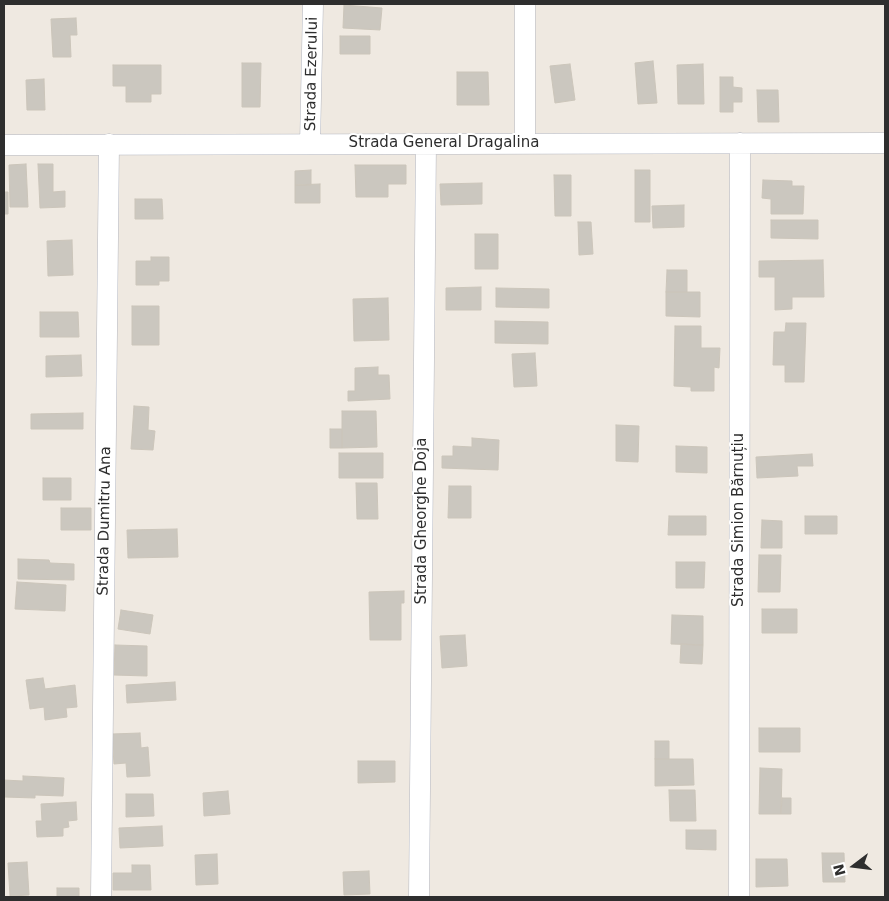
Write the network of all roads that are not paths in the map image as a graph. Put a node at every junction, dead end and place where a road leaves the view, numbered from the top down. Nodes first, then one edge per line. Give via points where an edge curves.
1 (313, 4) edge
2 (525, 4) edge
3 (525, 142) junction
4 (740, 143) junction
5 (885, 143) edge
6 (109, 144) junction
7 (310, 144) junction
8 (426, 144) junction
9 (4, 145) edge
10 (101, 897) edge
11 (419, 897) edge
12 (739, 897) edge

1 - 7 street, Strada Ezerului
2 - 3 street
3 - 4 street, Strada General Dragalina
3 - 8 street, Strada General Dragalina
4 - 5 street, Strada General Dragalina
4 - 12 street, Strada Simion Bărnuțiu
6 - 7 street, Strada General Dragalina
6 - 9 street, Strada General Dragalina
6 - 10 street, Strada Dumitru Ana
7 - 8 street, Strada General Dragalina
8 - 11 street, Strada Gheorghe Doja

